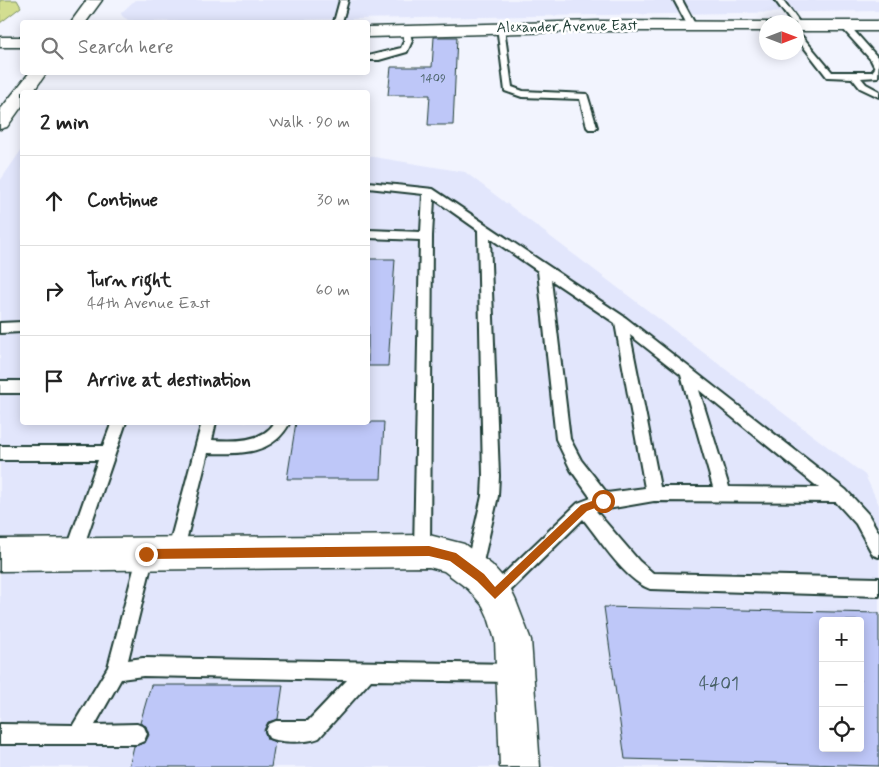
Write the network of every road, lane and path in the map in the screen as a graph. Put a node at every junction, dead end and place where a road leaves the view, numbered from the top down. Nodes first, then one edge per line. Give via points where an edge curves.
1 (95, 0) edge
2 (344, 0) edge
3 (678, 0) edge
4 (779, 0) edge
5 (789, 15) edge
6 (80, 20) edge
7 (339, 20) edge
8 (692, 26) junction
9 (759, 26) edge
10 (804, 26) edge
11 (845, 26) junction
12 (879, 26) edge
13 (500, 28) junction
14 (406, 31) junction
15 (370, 32) edge
16 (804, 36) edge
17 (0, 42) edge
18 (20, 42) edge
19 (370, 58) edge
20 (879, 68) edge
21 (37, 75) edge
22 (855, 76) junction
23 (25, 90) edge
24 (879, 94) edge
25 (20, 97) edge
26 (0, 124) edge
27 (592, 127) dead end
28 (370, 185) edge
29 (429, 191) junction
30 (484, 228) junction
31 (370, 234) edge
32 (426, 236) junction
33 (544, 268) junction
34 (621, 321) junction
35 (20, 327) edge
36 (0, 328) edge
37 (688, 372) junction
38 (0, 387) edge
39 (20, 387) edge
40 (118, 425) edge
41 (208, 425) edge
42 (282, 425) edge
43 (202, 446) junction
44 (0, 453) edge
45 (108, 453) junction
46 (654, 494) junction
47 (723, 494) junction
48 (840, 495) junction
49 (603, 501) junction
50 (584, 508) junction
51 (879, 549) edge
52 (422, 551) junction
53 (73, 554) junction
54 (161, 554) junction
55 (0, 555) edge
56 (483, 581) junction
57 (879, 587) edge
58 (116, 671) junction
59 (366, 671) junction
60 (515, 674) junction
61 (276, 731) dead end
62 (0, 734) edge
63 (137, 734) dead end
64 (78, 735) junction
65 (520, 767) edge

1 - 6 street
2 - 7 lane
3 - 8 lane
4 - 5 lane
8 - 9 street, Alexander Avenue East
8 - 13 street, Alexander Avenue East
10 - 11 street
11 - 12 street
11 - 20 lane via 875,59
13 - 14 street, Alexander Avenue East
13 - 27 lane via 508,89 522,94 584,96
14 - 15 street, Alexander Avenue East
14 - 19 lane via 408,41 404,50
16 - 22 lane via 830,75
17 - 18 street
20 - 22 lane via 875,75
21 - 23 street
22 - 24 lane
25 - 26 street
28 - 29 lane
29 - 30 lane
29 - 32 lane
30 - 33 lane
30 - 56 lane via 491,476
31 - 32 lane
32 - 52 lane
33 - 34 lane
33 - 49 lane via 563,439 576,465
34 - 37 lane
34 - 46 lane
35 - 36 lane
37 - 47 lane
37 - 48 lane
38 - 39 lane
40 - 45 lane
41 - 43 lane
42 - 43 lane via 267,441 235,447
43 - 54 lane
44 - 45 lane
45 - 53 lane
46 - 47 lane
46 - 49 lane
47 - 48 lane
48 - 51 lane via 862,519
49 - 50 lane
50 - 56 lane
50 - 57 lane via 633,567 650,581
52 - 54 street
52 - 56 street via 452,556
53 - 54 street
53 - 55 street
54 - 58 lane
56 - 60 street via 504,614 513,640
58 - 59 lane via 143,668
58 - 64 lane
59 - 60 lane
59 - 61 lane via 312,731
60 - 65 street
62 - 64 lane
63 - 64 lane

